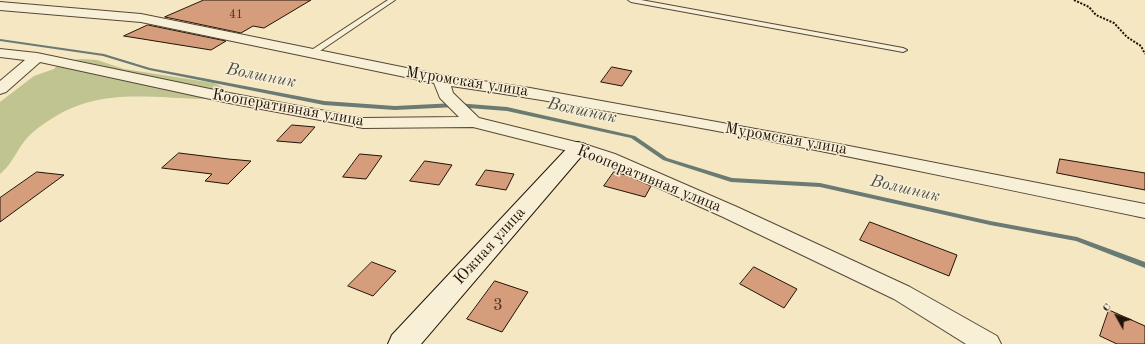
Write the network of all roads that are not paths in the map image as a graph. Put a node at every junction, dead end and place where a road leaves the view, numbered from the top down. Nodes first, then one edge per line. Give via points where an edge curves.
1 (392, 0) edge
2 (631, 0) edge
3 (0, 6) edge
4 (903, 50) dead end
5 (0, 53) edge
6 (311, 53) junction
7 (37, 57) junction
8 (441, 80) junction
9 (0, 89) edge
10 (473, 122) junction
11 (578, 148) junction
12 (1145, 210) edge
13 (403, 344) edge
14 (988, 344) edge

1 - 6 lane
2 - 4 lane
3 - 6 street, Муромская улица via 141,18
5 - 7 street, Кооперативная улица
6 - 8 street, Муромская улица
7 - 9 street
7 - 10 street, Кооперативная улица via 229,98 363,123
8 - 10 street via 446,95
8 - 12 street, Муромская улица via 530,93 849,151
10 - 11 street, Кооперативная улица
11 - 13 street, Южная улица
11 - 14 street, Кооперативная улица via 608,158 730,212 902,293

